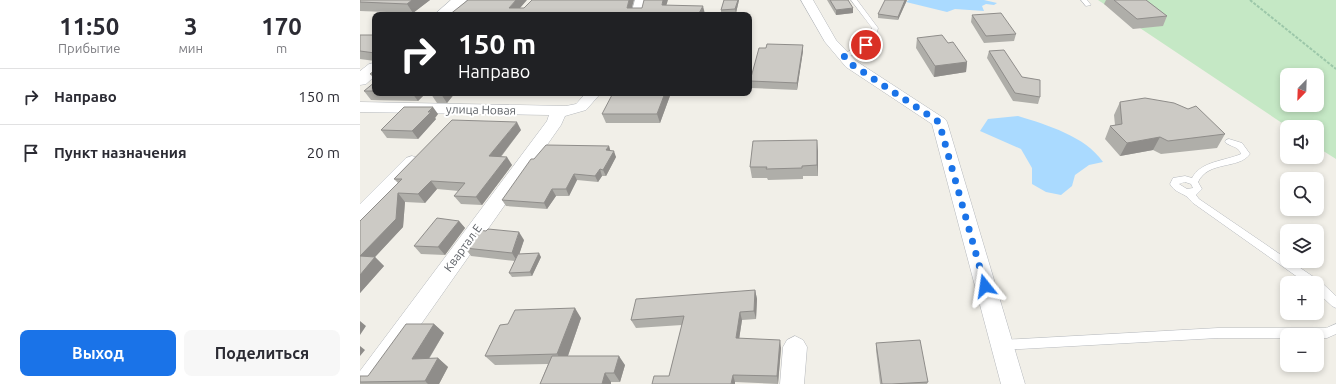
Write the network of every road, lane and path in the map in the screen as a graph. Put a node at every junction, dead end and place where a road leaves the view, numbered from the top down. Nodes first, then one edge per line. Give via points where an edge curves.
1 (460, 0) edge
2 (641, 0) edge
3 (807, 0) edge
4 (854, 0) edge
5 (1250, 0) edge
6 (445, 12) edge
7 (638, 12) edge
8 (844, 56) junction
9 (1336, 69) edge
10 (372, 70) edge
11 (360, 80) edge
12 (435, 96) edge
13 (591, 96) edge
14 (360, 107) edge
15 (421, 108) junction
16 (462, 109) junction
17 (558, 112) junction
18 (446, 126) edge
19 (1229, 142) dead end
20 (424, 149) edge
21 (1194, 182) junction
22 (1189, 193) junction
23 (360, 216) edge
24 (1304, 276) edge
25 (1324, 292) edge
26 (1336, 303) edge
27 (1336, 329) edge
28 (1002, 345) junction
29 (795, 347) dead end
30 (365, 384) edge
31 (792, 384) edge
32 (1013, 384) edge

1 - 6 main road
2 - 7 street
3 - 8 street via 832,42
4 - 8 lane via 875,28 875,36 866,45
5 - 9 path
8 - 28 street via 851,64 939,122
10 - 11 main road
12 - 15 street
13 - 17 street, улица Новая via 581,107
14 - 15 street, улица Новая
15 - 16 street, улица Новая
16 - 17 street, улица Новая
16 - 18 street
17 - 30 street, Квартал Е via 555,122
19 - 21 lane via 1238,144 1246,154 1200,172
20 - 23 street
21 - 22 lane via 1197,191
21 - 22 lane via 1181,178 1174,182 1178,189
22 - 24 lane via 1196,201
25 - 26 lane
27 - 28 lane via 1327,334 1218,333
28 - 32 street
29 - 31 street

